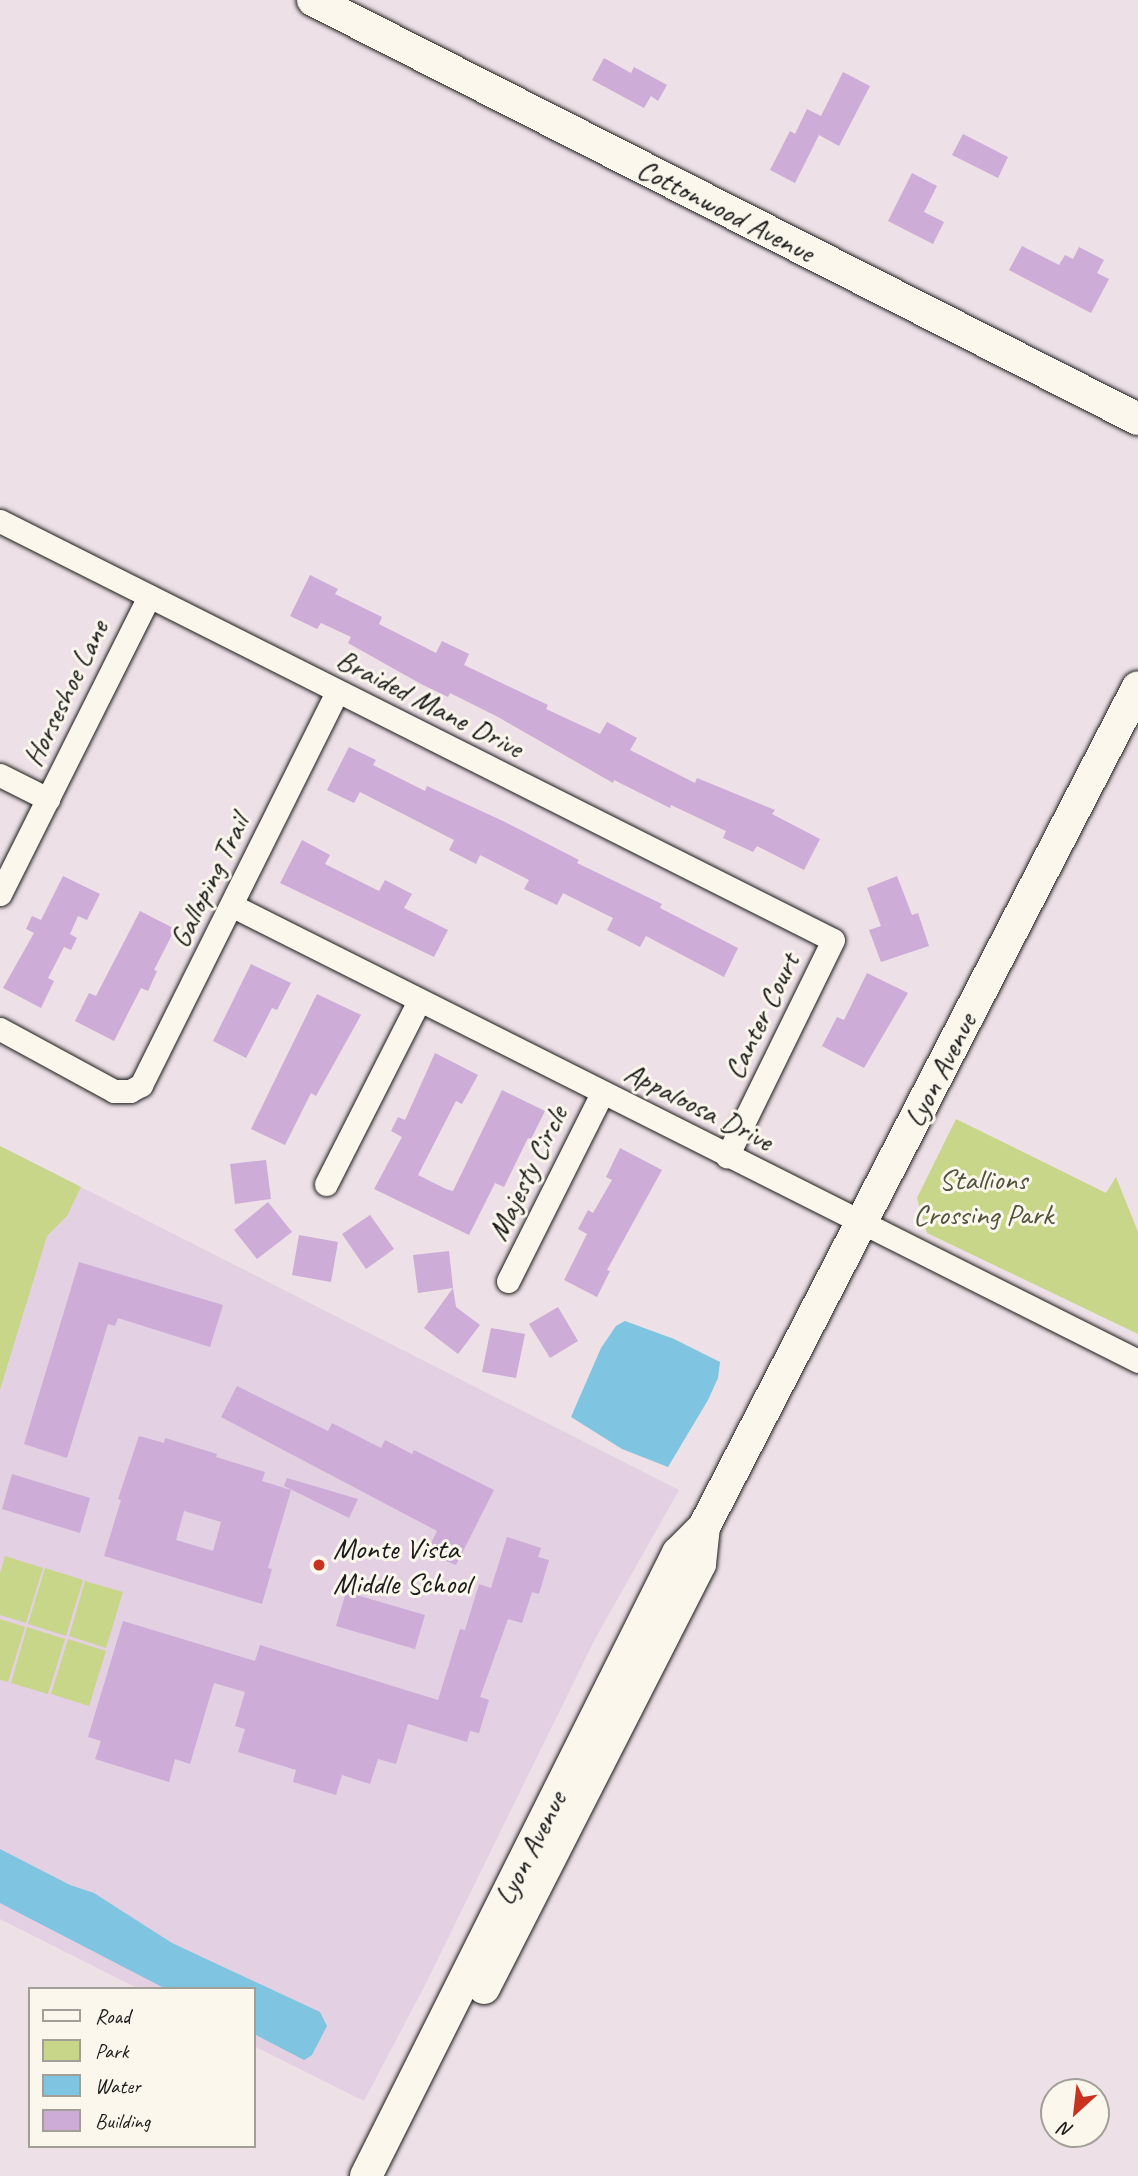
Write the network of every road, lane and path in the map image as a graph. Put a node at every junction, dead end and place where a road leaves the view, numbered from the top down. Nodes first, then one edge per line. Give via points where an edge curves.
1 (313, 0) edge
2 (1138, 419) edge
3 (0, 522) edge
4 (149, 596) junction
5 (1138, 687) edge
6 (337, 692) junction
7 (0, 775) edge
8 (48, 799) junction
9 (0, 894) edge
10 (233, 906) junction
11 (833, 940) joint
12 (419, 1001) junction
13 (0, 1029) edge
14 (602, 1093) junction
15 (727, 1156) junction
16 (326, 1184) dead end
17 (861, 1223) junction
18 (508, 1281) dead end
19 (1138, 1361) edge
20 (705, 1527) junction
21 (366, 2176) edge
22 (388, 2176) edge

1 - 2 street, Cottonwood Avenue
3 - 4 street, Braided Mane Drive
4 - 6 street, Braided Mane Drive
4 - 8 street, Horseshoe Lane
5 - 17 street, Lyon Avenue
6 - 10 street, Galloping Trail
6 - 11 street, Braided Mane Drive
7 - 8 street
8 - 9 street, Horseshoe Lane
10 - 12 street, Appaloosa Drive
10 - 13 street, Galloping Trail via 142,1086 114,1091
11 - 15 street, Canter Court
12 - 14 street, Appaloosa Drive
12 - 16 street
14 - 15 street, Appaloosa Drive
14 - 18 street, Majesty Circle
15 - 17 street, Appaloosa Drive
17 - 19 street, Appaloosa Drive
17 - 20 street, Lyon Avenue
20 - 21 street, Lyon Avenue via 678,1553
20 - 22 street, Lyon Avenue via 700,1564

